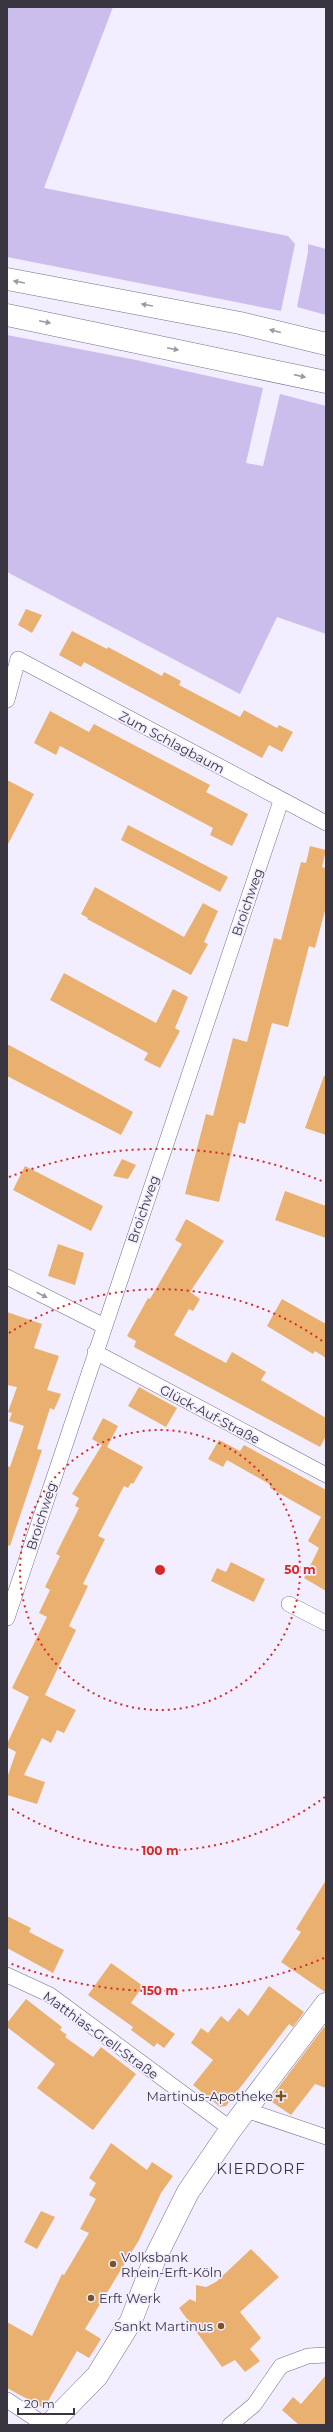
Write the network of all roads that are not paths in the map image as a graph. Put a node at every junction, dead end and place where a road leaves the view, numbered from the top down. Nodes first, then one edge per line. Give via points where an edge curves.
1 (7, 280) edge
2 (7, 315) edge
3 (326, 344) edge
4 (326, 382) edge
5 (7, 700) edge
6 (281, 801) junction
7 (326, 823) edge
8 (7, 1277) edge
9 (104, 1326) junction
10 (95, 1352) junction
11 (326, 1475) edge
12 (10, 1600) edge
13 (289, 1604) dead end
14 (7, 1618) edge
15 (326, 1623) edge
16 (7, 1975) edge
17 (326, 2004) edge
18 (246, 2110) junction
19 (231, 2129) junction
20 (326, 2137) edge
21 (326, 2354) edge
22 (7, 2400) edge
23 (45, 2425) edge
24 (49, 2425) edge
25 (230, 2425) edge

3 -> 1 main road via 240,323
2 -> 4 main road
5 - 6 street, Zum Schlagbaum via 18,659
6 - 7 street, Zum Schlagbaum
6 - 9 street, Broichweg
8 -> 9 street
9 - 10 street, Broichweg
10 - 11 street, Glück-Auf-Straße
10 - 12 street, Broichweg
12 - 14 street, Broichweg
13 - 15 street
16 - 19 street, Matthias-Grell-Straße via 50,1995
17 - 18 main road
18 - 19 main road
18 - 20 street
19 - 24 main road via 188,2192 155,2258 127,2327 97,2376
21 - 25 street via 308,2356 281,2366 254,2405
22 - 23 street

